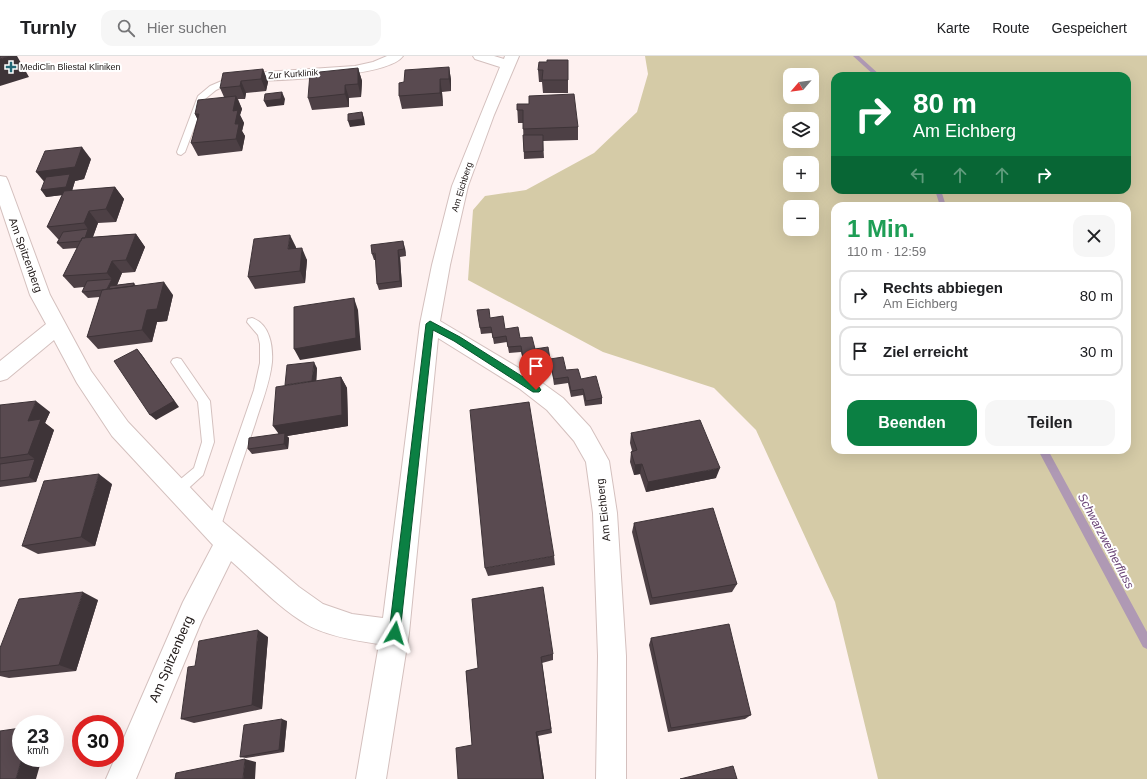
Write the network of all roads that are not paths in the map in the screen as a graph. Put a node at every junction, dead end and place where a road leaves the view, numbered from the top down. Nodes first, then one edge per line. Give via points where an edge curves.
1 (396, 56) edge
2 (480, 56) edge
3 (510, 61) edge
4 (235, 78) joint
5 (181, 152) dead end
6 (0, 181) edge
7 (252, 322) dead end
8 (430, 324) junction
9 (56, 327) junction
10 (177, 362) dead end
11 (0, 373) edge
12 (176, 491) junction
13 (221, 536) junction
14 (395, 633) junction
15 (121, 779) edge
16 (371, 779) edge
17 (610, 779) edge

1 - 4 street, Zur Kurklinik via 377,65 353,69
2 - 3 street
3 - 8 street, Am Eichberg via 460,186
4 - 5 lane via 213,88 201,98
6 - 9 street, Am Spitzenberg via 40,295
7 - 13 lane, Am Spitzenberg via 263,333 266,363
8 - 14 street, Am Eichberg
8 - 17 street, Am Eichberg via 508,371 555,404 582,434 597,461 605,513 612,656
9 - 11 street
9 - 12 street, Am Spitzenberg via 84,377 120,429
10 - 12 lane via 204,401 208,442 199,471
12 - 13 street, Am Spitzenberg
13 - 14 street, Am Spitzenberg via 290,596 316,615 352,627
13 - 15 street, Am Spitzenberg
14 - 16 street, Am Eichberg

